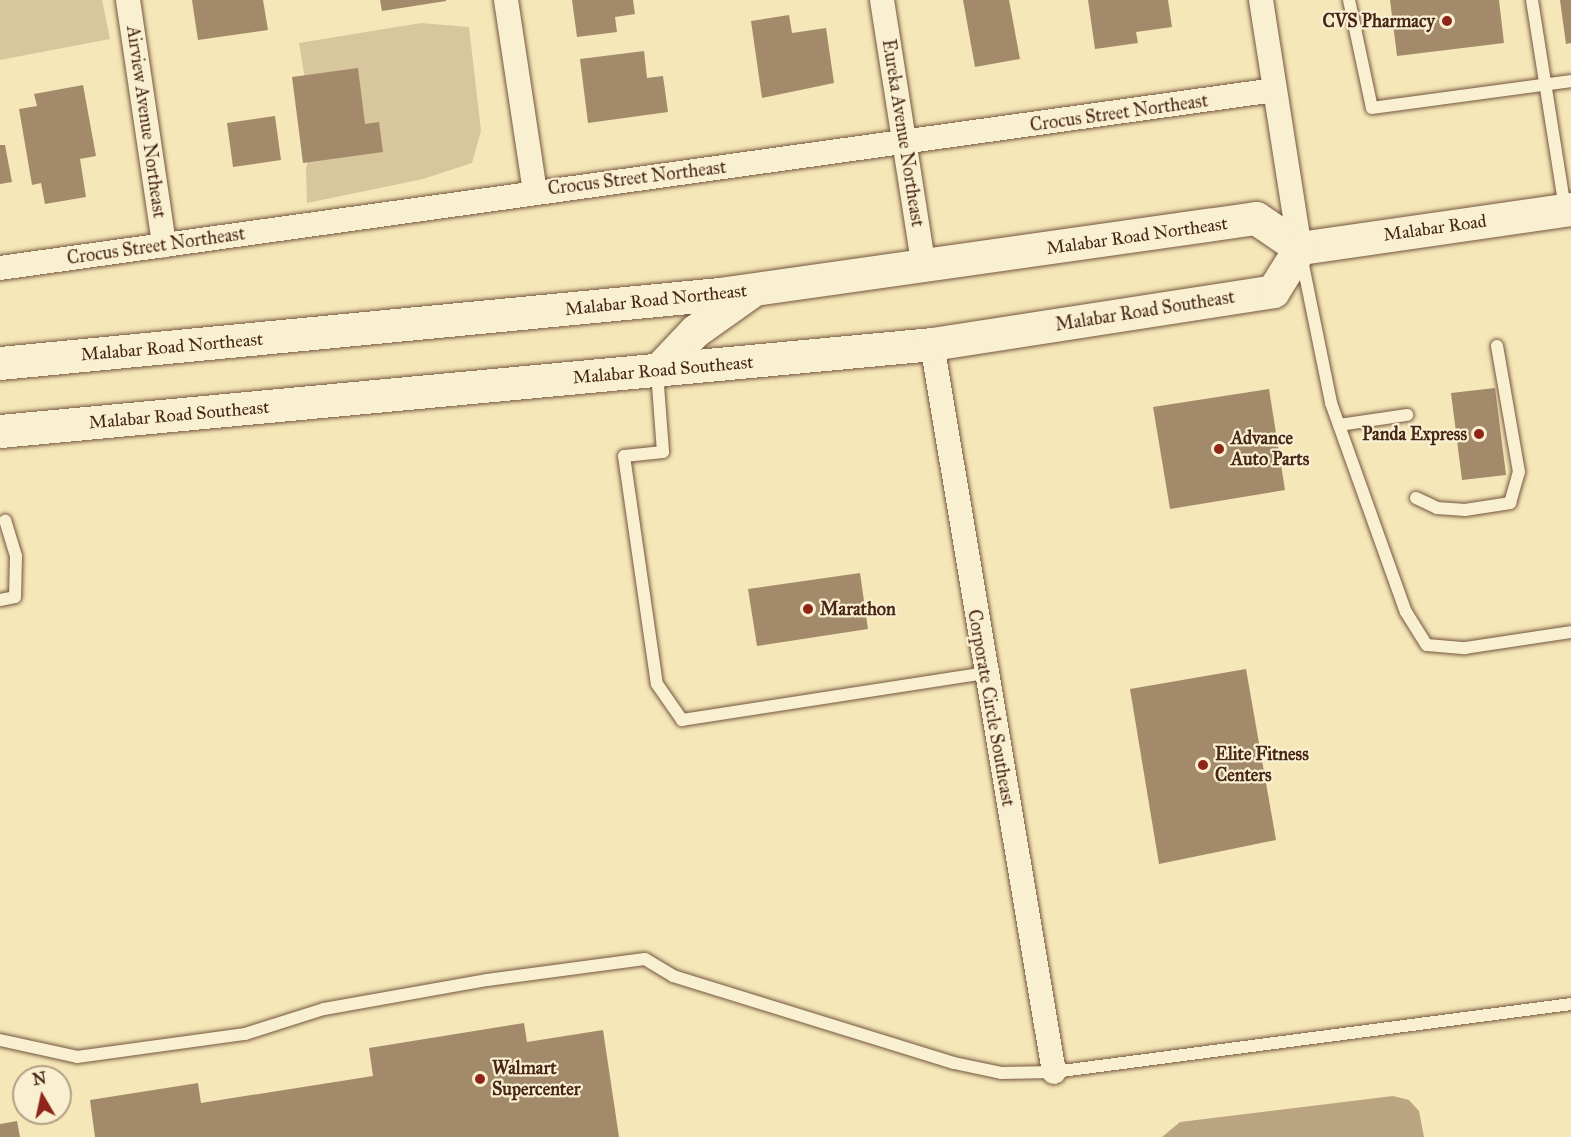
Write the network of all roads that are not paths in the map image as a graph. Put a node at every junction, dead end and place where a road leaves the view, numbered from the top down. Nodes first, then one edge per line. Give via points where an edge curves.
1 (128, 0) edge
2 (506, 0) edge
3 (882, 0) edge
4 (1261, 0) edge
5 (1349, 0) edge
6 (1532, 0) edge
7 (1571, 81) edge
8 (1545, 84) junction
9 (1275, 90) junction
10 (903, 145) junction
11 (535, 191) junction
12 (1568, 210) edge
13 (164, 244) junction
14 (1300, 248) junction
15 (924, 267) junction
16 (0, 268) edge
17 (754, 290) junction
18 (932, 344) junction
19 (1497, 346) dead end
20 (0, 363) edge
21 (657, 371) junction
22 (1407, 415) dead end
23 (1339, 425) junction
24 (0, 431) edge
25 (1416, 498) dead end
26 (5, 521) dead end
27 (0, 600) edge
28 (1571, 632) edge
29 (985, 673) junction
30 (1571, 1004) edge
31 (0, 1040) edge
32 (1054, 1072) junction

1 - 13 street, Airview Avenue Northeast
2 - 11 street
3 - 10 street, Eureka Avenue Northeast
4 - 9 street
5 - 8 lane via 1372,108
6 - 8 lane
7 - 8 lane
8 - 12 lane
9 - 10 street, Crocus Street Northeast
9 - 14 street
10 - 11 street, Crocus Street Northeast
10 - 15 street, Eureka Avenue Northeast
11 - 13 street, Crocus Street Northeast
12 - 14 main road, Malabar Road
13 - 16 street, Crocus Street Northeast
14 - 15 main road, Malabar Road Northeast via 1256,218
14 - 18 main road, Malabar Road Southeast via 1273,291
14 - 23 lane
15 - 17 main road, Malabar Road Northeast
17 - 20 main road, Malabar Road Northeast
17 - 21 main road via 695,331
18 - 21 main road, Malabar Road Southeast
18 - 29 street, Corporate Circle Southeast
19 - 25 lane via 1519,472 1510,503 1465,510 1437,508
21 - 24 main road, Malabar Road Southeast
21 - 29 lane via 663,452 624,456 657,684 682,720
22 - 23 lane
23 - 28 lane via 1406,612 1427,645 1465,648
26 - 27 lane via 16,556 15,597
29 - 32 street, Corporate Circle Southeast
30 - 32 lane via 1492,1018
31 - 32 lane via 77,1058 245,1034 324,1009 477,981 645,959 673,976 954,1063 1001,1073

